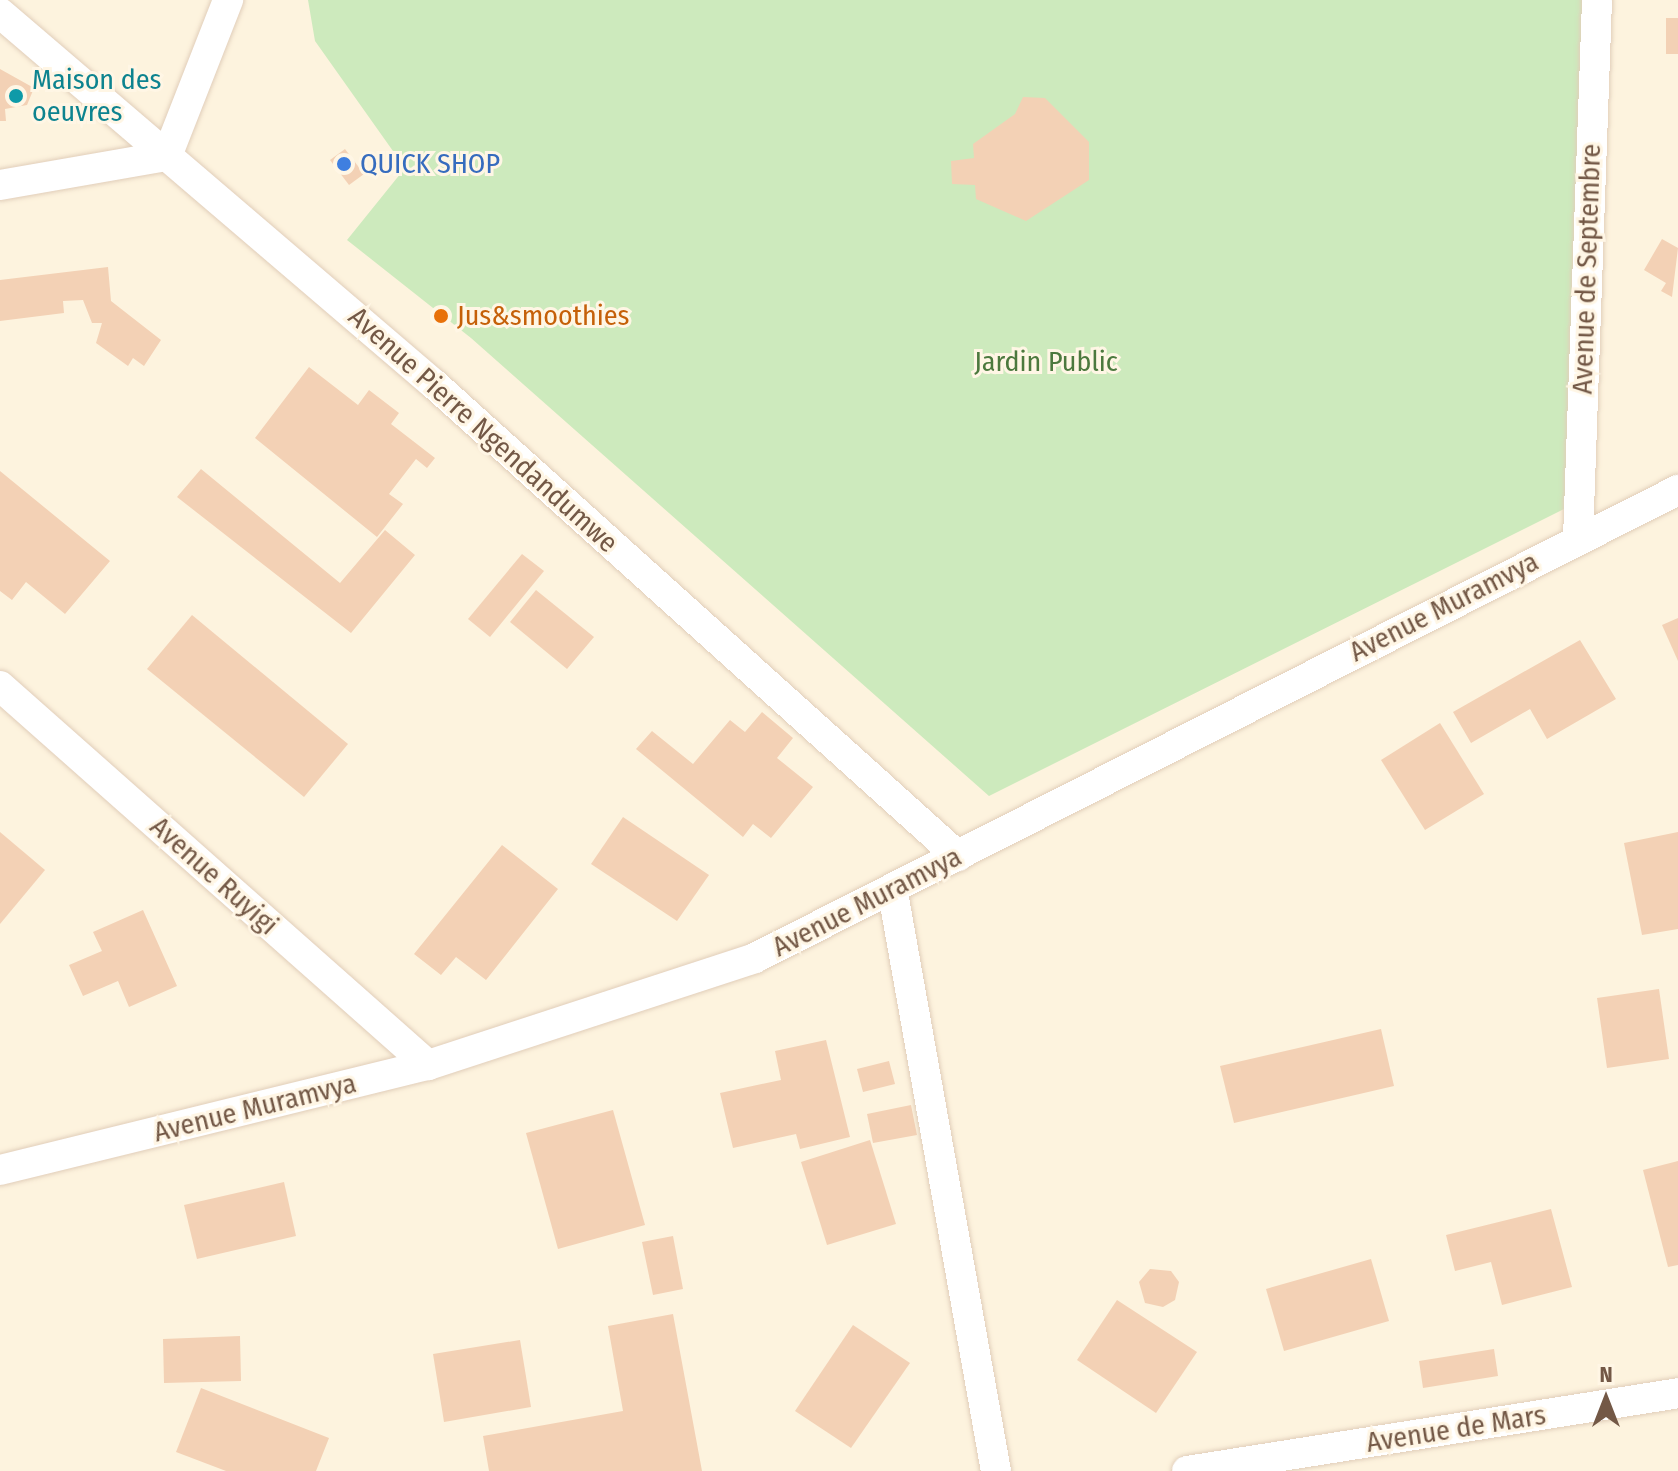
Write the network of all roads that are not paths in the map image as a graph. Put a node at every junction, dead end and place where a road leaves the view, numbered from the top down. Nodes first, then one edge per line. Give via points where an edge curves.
1 (228, 0) edge
2 (1597, 0) edge
3 (0, 13) edge
4 (167, 156) junction
5 (0, 185) edge
6 (1678, 490) edge
7 (1578, 539) junction
8 (0, 686) edge
9 (958, 856) junction
10 (893, 893) junction
11 (428, 1065) junction
12 (0, 1170) edge
13 (1678, 1393) edge
14 (996, 1471) edge
15 (1187, 1471) edge

1 - 4 street
2 - 7 street, Avenue de Septembre
3 - 4 street, Avenue Pierre Ngendandumwe
4 - 5 street
4 - 9 street, Avenue Pierre Ngendandumwe via 435,385
6 - 7 street, Avenue Muramvya
7 - 9 street, Avenue Muramvya
8 - 11 street, Avenue Ruyigi
9 - 10 street, Avenue Muramvya
10 - 11 street, Avenue Muramvya via 755,958
10 - 14 street
11 - 12 street, Avenue Muramvya
13 - 15 street, Avenue de Mars

